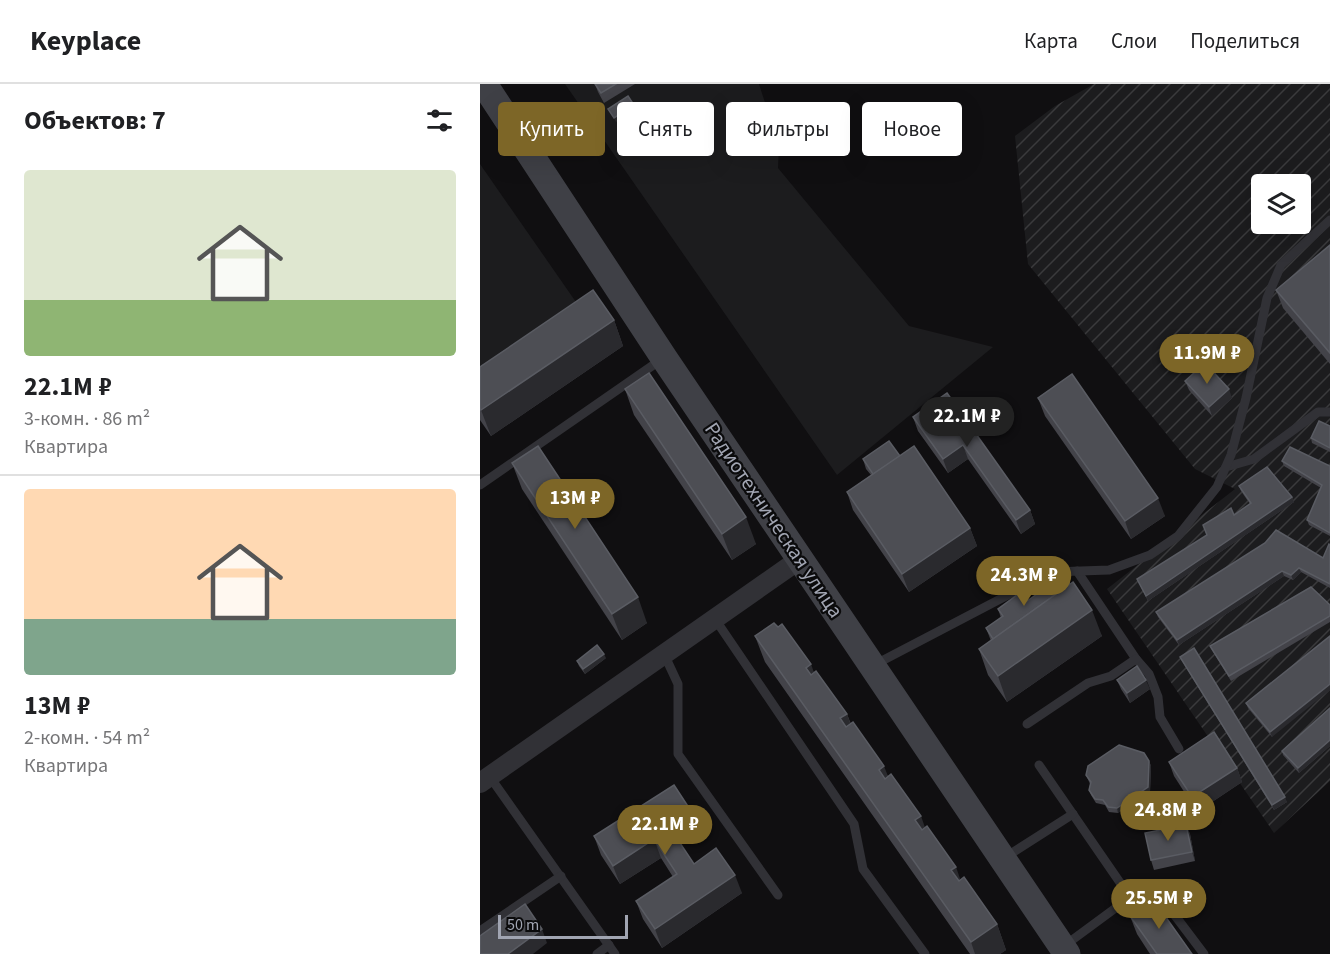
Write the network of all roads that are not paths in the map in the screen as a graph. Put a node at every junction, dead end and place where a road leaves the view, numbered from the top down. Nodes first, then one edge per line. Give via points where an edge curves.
1 (484, 84) edge
2 (1330, 220) edge
3 (664, 358) junction
4 (1330, 412) edge
5 (1226, 467) junction
6 (480, 485) edge
7 (800, 559) junction
8 (1077, 571) junction
9 (715, 619) junction
10 (664, 654) junction
11 (1136, 659) junction
12 (872, 666) junction
13 (1027, 724) dead end
14 (1179, 749) dead end
15 (1039, 765) dead end
16 (485, 780) edge
17 (1073, 814) junction
18 (1003, 860) junction
19 (561, 876) junction
20 (778, 895) dead end
21 (1121, 904) junction
22 (480, 931) edge
23 (609, 945) junction
24 (1064, 951) edge
25 (597, 954) edge
26 (615, 954) edge
27 (925, 954) edge
28 (1204, 954) edge

1 - 3 street, Радиотехническая улица
2 - 5 lane via 1281,265 1267,298 1246,398
3 - 6 lane
3 - 7 street, Радиотехническая улица
4 - 5 lane via 1318,412 1254,459
5 - 8 lane via 1217,487 1178,536 1150,555 1109,570
7 - 9 street
7 - 12 street, Радиотехническая улица
8 - 11 lane
8 - 12 lane via 1052,572
9 - 10 street
9 - 27 lane via 854,824 864,869
10 - 16 street
10 - 20 lane via 678,684 678,754
11 - 13 lane via 1111,676 1088,683
11 - 14 lane via 1149,674 1158,697 1160,717
12 - 18 street, Радиотехническая улица
15 - 17 lane
16 - 19 lane
17 - 18 lane
17 - 21 lane via 1121,884
18 - 24 street, Радиотехническая улица
19 - 22 lane
19 - 23 lane
21 - 24 lane
21 - 28 lane via 1164,901
23 - 25 lane
23 - 26 lane

